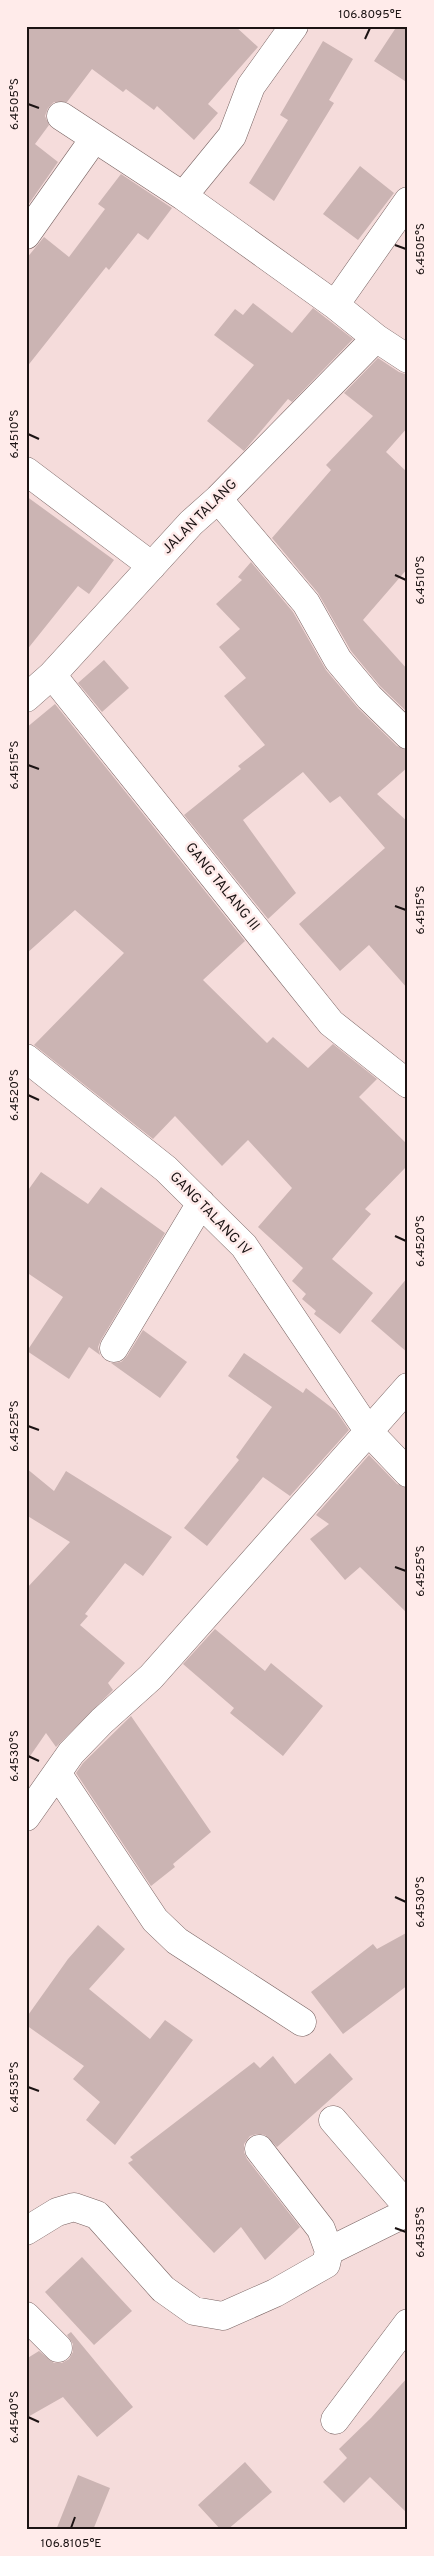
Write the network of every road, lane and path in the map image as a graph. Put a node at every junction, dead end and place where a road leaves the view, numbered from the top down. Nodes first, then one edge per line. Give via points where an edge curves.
1 (294, 26) edge
2 (61, 116) dead end
3 (94, 139) junction
4 (183, 196) junction
5 (408, 201) edge
6 (26, 235) edge
7 (335, 305) junction
8 (376, 338) junction
9 (408, 359) edge
10 (26, 471) edge
11 (218, 499) junction
12 (152, 566) junction
13 (52, 675) junction
14 (26, 698) edge
15 (408, 735) edge
16 (26, 1058) edge
17 (408, 1084) edge
18 (201, 1203) junction
19 (114, 1348) dead end
20 (408, 1387) edge
21 (369, 1432) junction
22 (408, 1473) edge
23 (57, 1773) junction
24 (26, 1817) edge
25 (302, 2022) dead end
26 (333, 2120) dead end
27 (259, 2149) dead end
28 (408, 2207) edge
29 (408, 2212) edge
30 (26, 2232) edge
31 (329, 2251) junction
32 (26, 2316) edge
33 (408, 2323) edge
34 (58, 2348) dead end
35 (335, 2420) dead end

1 - 4 street via 251,86 232,136
2 - 3 street
3 - 4 street
3 - 6 street
4 - 7 street
5 - 7 street
7 - 8 street
8 - 9 street
8 - 11 street, JALAN TALANG
10 - 12 street
11 - 12 street, JALAN TALANG
11 - 15 street via 306,602 338,660 369,697
12 - 13 street, JALAN TALANG
13 - 14 street, JALAN TALANG
13 - 17 street, GANG TALANG III via 331,1023
16 - 18 street, GANG TALANG IV via 166,1169
18 - 19 street
18 - 21 street, GANG TALANG IV via 244,1246
20 - 21 street
21 - 22 street, GANG TALANG IV
21 - 23 street via 151,1677 102,1721 71,1753
23 - 24 street
23 - 25 street via 155,1920 177,1941
26 - 28 street
27 - 31 street via 322,2228
29 - 31 street
30 - 31 street via 57,2212 74,2207 97,2215 163,2289 194,2310 223,2316 275,2293 326,2264
32 - 34 street
33 - 35 street

